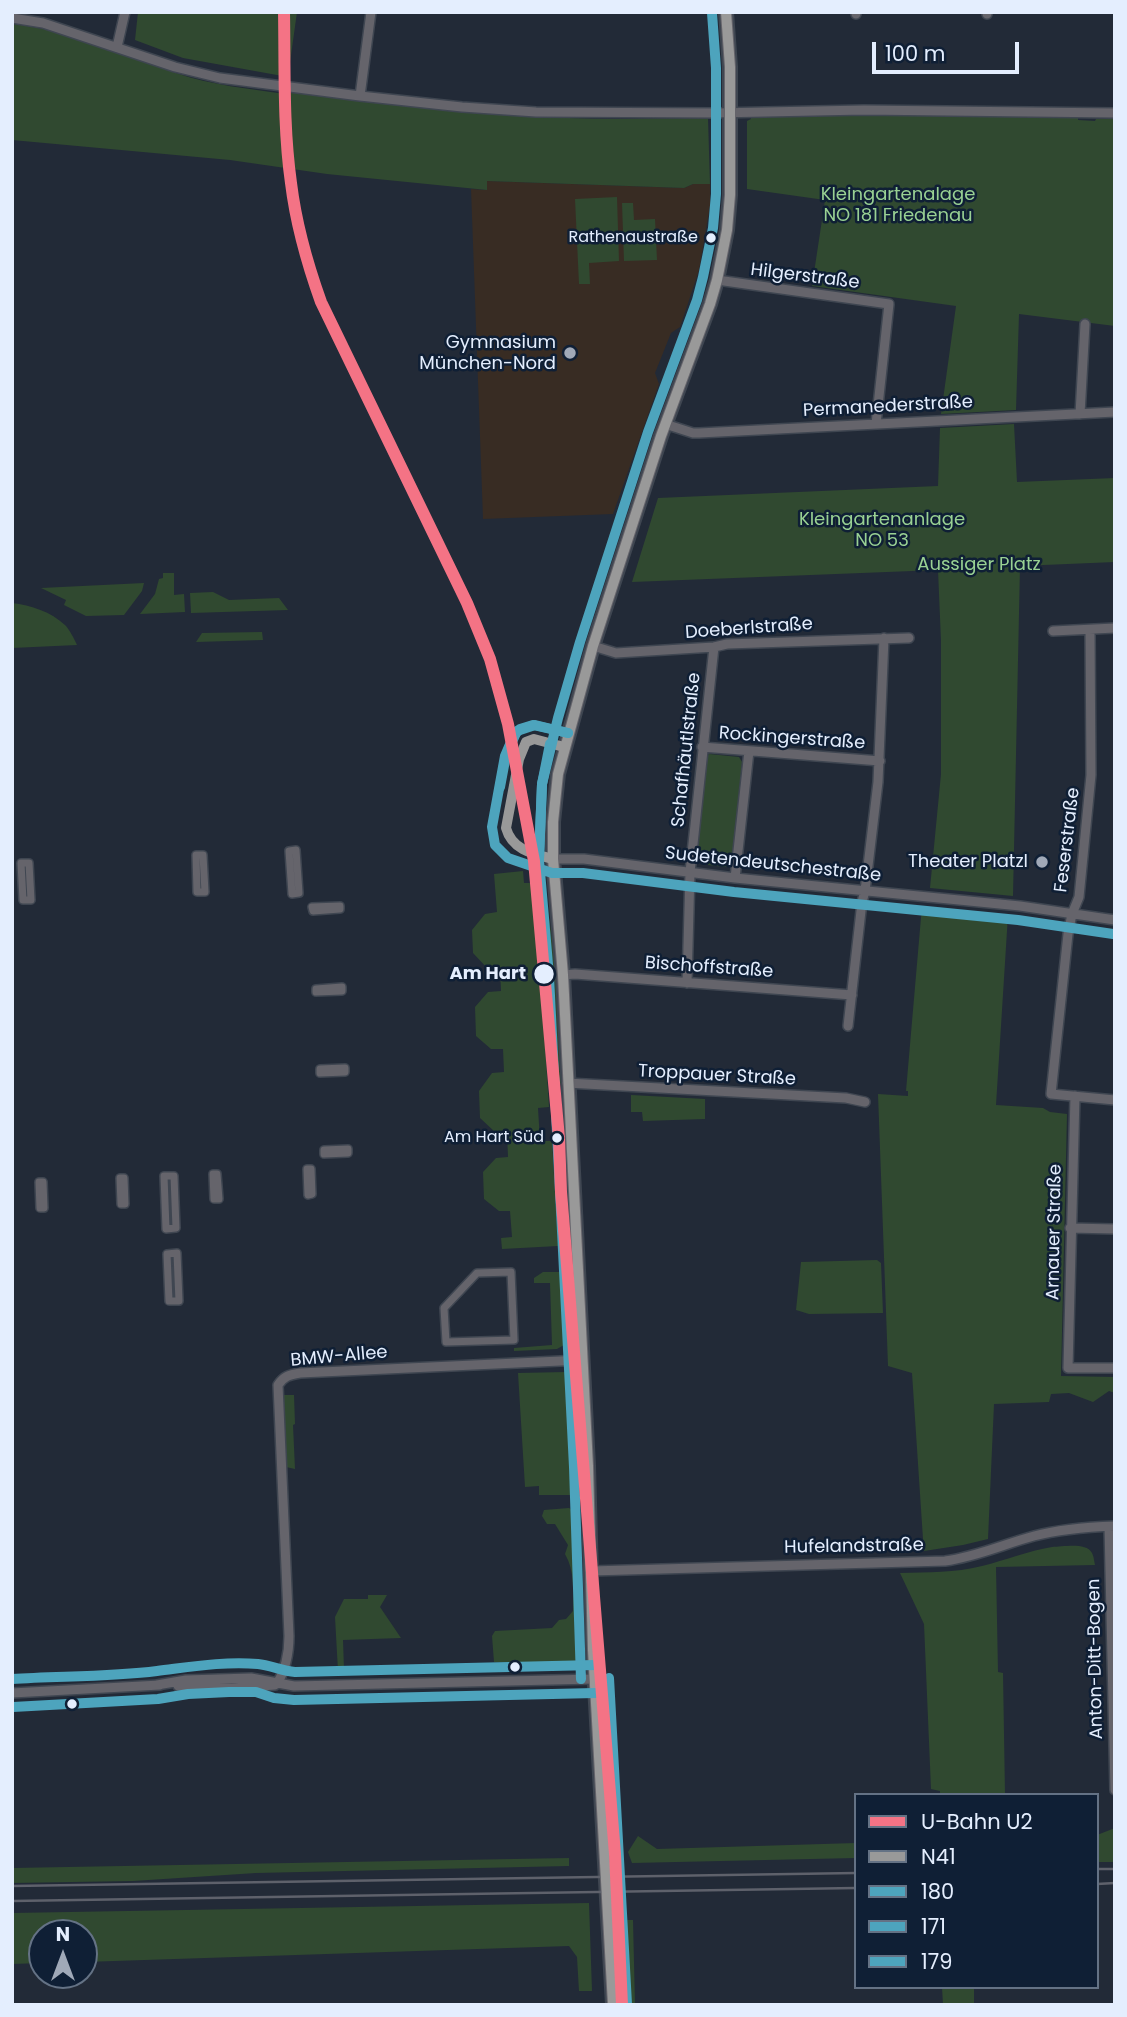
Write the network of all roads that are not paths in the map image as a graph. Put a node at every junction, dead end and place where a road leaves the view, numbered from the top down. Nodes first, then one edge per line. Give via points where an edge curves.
1 (125, 12) edge
2 (371, 12) edge
3 (726, 12) edge
4 (12, 18) edge
5 (117, 47) junction
6 (360, 96) junction
7 (730, 112) junction
8 (1115, 113) edge
9 (717, 281) junction
10 (1085, 324) dead end
11 (1115, 412) edge
12 (1080, 414) junction
13 (665, 424) junction
14 (876, 424) junction
15 (1115, 628) edge
16 (1090, 630) junction
17 (1053, 631) dead end
18 (884, 638) junction
19 (909, 638) dead end
20 (593, 646) junction
21 (714, 647) junction
22 (702, 747) junction
23 (749, 751) junction
24 (880, 761) junction
25 (296, 850) joint
26 (203, 855) joint
27 (553, 859) junction
28 (29, 863) joint
29 (690, 872) junction
30 (735, 878) junction
31 (865, 891) junction
32 (1072, 914) junction
33 (1115, 919) edge
34 (563, 975) junction
35 (687, 982) junction
36 (852, 995) junction
37 (848, 1026) dead end
38 (567, 1083) junction
39 (1075, 1096) junction
40 (1115, 1100) edge
41 (865, 1102) dead end
42 (174, 1176) joint
43 (1070, 1228) junction
44 (1115, 1229) edge
45 (177, 1253) joint
46 (444, 1308) joint
47 (582, 1360) junction
48 (1115, 1368) edge
49 (1112, 1526) edge
50 (590, 1571) junction
51 (595, 1679) junction
52 (277, 1684) junction
53 (12, 1693) edge
54 (1115, 1790) edge
55 (613, 2005) edge

1 - 5 street
2 - 6 street
3 - 7 street
4 - 5 street
5 - 6 street via 220,78
6 - 7 street via 536,112
7 - 8 street
7 - 9 street via 730,198
9 - 13 street
9 - 14 street, Hilgerstraße via 889,304
10 - 12 street
11 - 12 street, Permanederstraße
12 - 14 street, Permanederstraße
13 - 14 street, Permanederstraße via 693,433
13 - 20 street
15 - 16 street
16 - 17 street
16 - 32 street, Feserstraße via 1091,775 1079,897
18 - 19 street, Doeberlstraße
18 - 21 street, Doeberlstraße
18 - 24 street
20 - 21 street, Doeberlstraße via 616,653
20 - 27 street via 558,774
21 - 22 street, Schafhäutlstraße
22 - 23 street, Rockingerstraße
22 - 29 street, Schafhäutlstraße
23 - 24 street, Rockingerstraße
23 - 30 street
24 - 31 street
25 - 25 street via 289,851 292,894 299,893
26 - 26 street via 196,855 198,892 205,892
27 - 29 street, Sudetendeutschestraße
27 - 34 street
28 - 28 street via 21,863 23,900 31,900
29 - 30 street, Sudetendeutschestraße
29 - 35 street, Schafhäutlstraße
30 - 31 street, Sudetendeutschestraße
31 - 32 street, Sudetendeutschestraße
31 - 36 street
32 - 33 street, Sudetendeutschestraße
32 - 39 street, Feserstraße via 1051,1094
34 - 35 street, Bischoffstraße
34 - 38 street
35 - 36 street, Bischoffstraße
36 - 37 street
38 - 41 street, Troppauer Straße
38 - 47 street
39 - 40 street
39 - 43 street, Arnauer Straße
42 - 42 street via 164,1176 166,1228 176,1228
43 - 44 street
43 - 48 street, Arnauer Straße via 1068,1368
45 - 45 street via 167,1254 169,1301 179,1301
46 - 46 street via 446,1342 514,1340 511,1272 477,1273
47 - 50 street
47 - 52 street, BMW-Allee via 300,1373 282,1379 278,1385 289,1650
49 - 50 street, Hufelandstraße via 1041,1534 945,1561
49 - 54 street, Anton-Ditt-Bogen
50 - 51 street
51 - 52 street
51 - 55 street
52 - 53 street via 251,1678 186,1680

